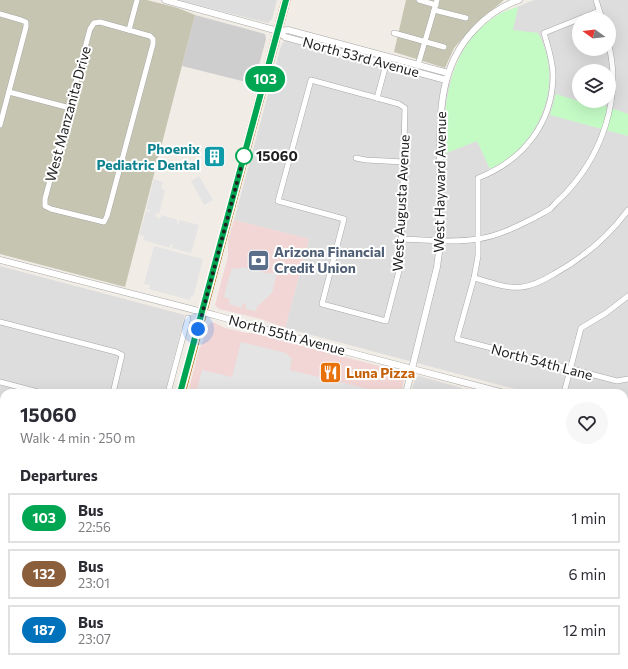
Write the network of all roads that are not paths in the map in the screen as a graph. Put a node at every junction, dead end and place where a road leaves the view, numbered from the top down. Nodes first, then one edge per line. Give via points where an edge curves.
1 (137, 0) edge
2 (165, 0) edge
3 (286, 0) edge
4 (419, 0) edge
5 (519, 0) edge
6 (596, 0) edge
7 (507, 2) edge
8 (436, 5) edge
9 (599, 11) edge
10 (0, 14) edge
11 (466, 18) dead end
12 (572, 22) edge
13 (129, 30) junction
14 (278, 31) junction
15 (394, 34) dead end
16 (328, 40) junction
17 (425, 41) junction
18 (444, 46) dead end
19 (326, 48) junction
20 (612, 56) edge
21 (388, 57) junction
22 (386, 64) junction
23 (418, 65) junction
24 (447, 77) junction
25 (9, 92) junction
26 (377, 98) junction
27 (70, 108) junction
28 (0, 125) edge
29 (356, 158) dead end
30 (404, 162) junction
31 (628, 212) edge
32 (402, 239) junction
33 (478, 239) junction
34 (439, 241) junction
35 (0, 260) edge
36 (474, 278) junction
37 (628, 296) edge
38 (203, 312) junction
39 (188, 318) dead end
40 (0, 322) edge
41 (412, 369) junction
42 (570, 369) junction
43 (628, 379) edge
44 (0, 382) edge
45 (27, 389) edge
46 (114, 389) edge
47 (169, 389) edge
48 (181, 389) edge
49 (407, 389) edge
50 (484, 389) edge
51 (565, 389) edge

1 - 13 street
2 - 14 street, North 53rd Avenue
3 - 14 main road
4 - 8 street
5 - 7 street, West Hayward Avenue
6 - 9 street
7 - 24 street, West Hayward Avenue via 485,18 470,34 458,50
8 - 11 street
8 - 17 street
10 - 25 street via 26,22
12 - 33 street via 544,33 552,61 553,76 548,108 538,130 517,156 478,178
13 - 27 street, West Manzanita Drive via 100,22 94,23 90,29
13 - 27 street, West Manzanita Drive via 150,36 154,44 108,216 104,222 45,206
14 - 16 street, North 53rd Avenue via 287,29
14 - 19 street, North 53rd Avenue via 285,37
14 - 38 main road
15 - 17 street
16 - 19 street
16 - 21 street, North 53rd Avenue
17 - 18 street
17 - 23 street
19 - 22 street, North 53rd Avenue
20 - 33 street via 612,98 606,124 597,147 575,184 550,209 512,229
21 - 22 street
21 - 23 street, North 53rd Avenue
22 - 24 street, North 53rd Avenue
22 - 26 street
23 - 24 street, North 53rd Avenue
24 - 34 street, West Hayward Avenue via 440,120
25 - 27 street
25 - 28 street
26 - 30 street, West Augusta Avenue via 405,108
26 - 32 street, West Augusta Avenue via 311,80 278,201 344,218 322,304 386,321 399,271
29 - 30 street
30 - 32 street, West Augusta Avenue
31 - 36 street via 593,248 538,283 508,287
32 - 34 street
33 - 34 street
33 - 36 street
34 - 41 street, West Hayward Avenue via 436,277
35 - 38 street, North 55th Avenue
36 - 42 street, North 54th Lane via 457,339
37 - 42 street via 581,328
38 - 41 street, North 55th Avenue
38 - 48 main road
39 - 47 street
40 - 46 street via 122,355
41 - 49 street, West Hayward Avenue
41 - 50 street, North 55th Avenue
42 - 43 street, North 54th Lane via 617,381
42 - 51 street
44 - 45 street

